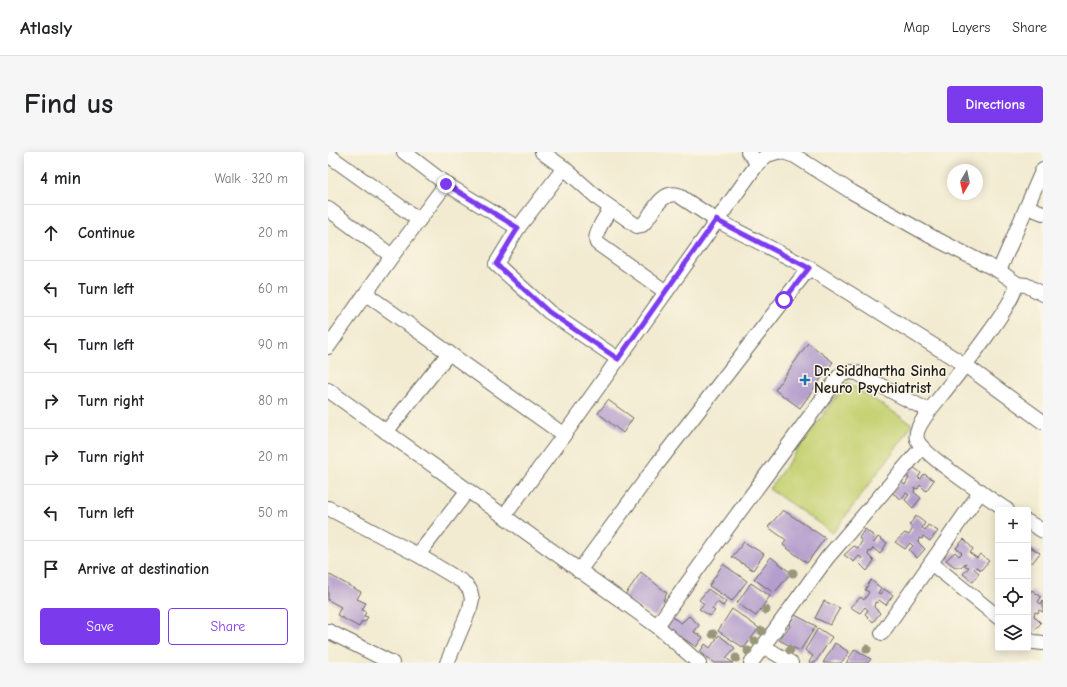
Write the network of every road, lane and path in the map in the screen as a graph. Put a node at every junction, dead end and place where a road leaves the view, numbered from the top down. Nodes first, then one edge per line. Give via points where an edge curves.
1 (404, 152) edge
2 (542, 152) edge
3 (748, 152) edge
4 (777, 152) edge
5 (783, 152) edge
6 (328, 155) edge
7 (758, 163) junction
8 (564, 168) junction
9 (1043, 169) edge
10 (446, 184) junction
11 (1027, 206) junction
12 (611, 208) junction
13 (328, 209) edge
14 (1043, 213) edge
15 (419, 220) junction
16 (716, 220) junction
17 (518, 228) junction
18 (392, 256) junction
19 (809, 268) junction
20 (999, 271) junction
21 (1016, 284) junction
22 (666, 292) junction
23 (366, 294) junction
24 (1043, 294) edge
25 (328, 347) edge
26 (449, 353) junction
27 (618, 359) junction
28 (965, 365) junction
29 (328, 390) edge
30 (928, 412) junction
31 (1043, 422) edge
32 (386, 432) junction
33 (564, 435) junction
34 (922, 447) junction
35 (468, 490) junction
36 (981, 492) junction
37 (1004, 507) edge
38 (328, 508) edge
39 (504, 516) junction
40 (1031, 524) edge
41 (1043, 531) edge
42 (418, 555) junction
43 (931, 563) junction
44 (579, 570) junction
45 (996, 615) edge
46 (657, 626) junction
47 (328, 631) edge
48 (882, 633) dead end
49 (1031, 641) edge
50 (1043, 643) edge
51 (764, 646) junction
52 (392, 663) edge
53 (447, 663) edge
54 (699, 663) edge
55 (751, 663) edge
56 (791, 663) edge

1 - 10 street
2 - 8 street
3 - 7 street
4 - 7 street via 767,155
5 - 20 street via 795,156 852,192 934,238
6 - 15 street
7 - 16 street
8 - 12 street
8 - 17 street
9 - 11 street
10 - 15 street
10 - 17 street
11 - 14 street
11 - 20 street
12 - 16 street via 639,226 645,222 663,197 674,194
12 - 22 street via 596,235 597,243
13 - 18 street
15 - 18 street
16 - 19 street
16 - 22 street
17 - 27 street via 496,264 549,312
18 - 23 street
19 - 28 street
19 - 44 street via 667,451
20 - 21 street
21 - 24 street via 1026,285
21 - 28 street via 1009,304
22 - 27 street
23 - 25 street
23 - 26 street
26 - 32 street
26 - 33 street
27 - 33 street
28 - 30 street
28 - 31 street
29 - 32 street
30 - 34 street via 916,434
30 - 46 street via 857,373 840,375 709,551
32 - 35 street
33 - 39 street
34 - 36 street
34 - 51 street via 827,558
35 - 39 street
35 - 42 street
36 - 37 street
36 - 43 street
38 - 42 street
39 - 44 street
40 - 41 street
42 - 53 street via 463,582 470,590 470,608
43 - 45 street
43 - 48 street
44 - 46 street
46 - 54 street
47 - 52 street
49 - 50 street
51 - 55 street
51 - 56 street

